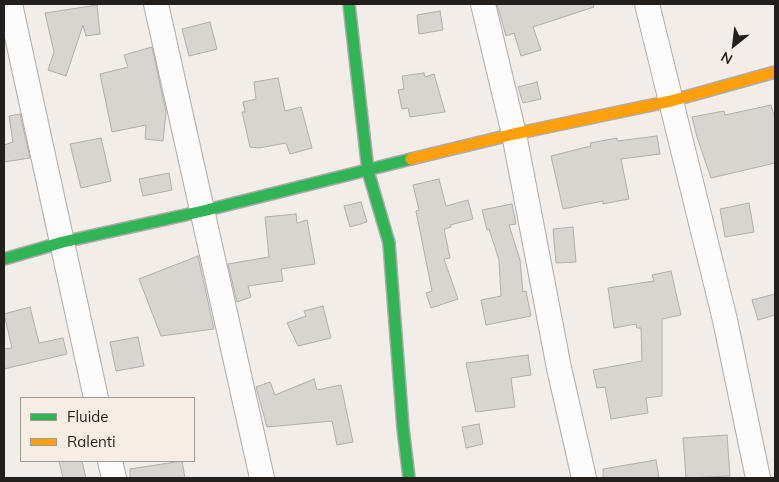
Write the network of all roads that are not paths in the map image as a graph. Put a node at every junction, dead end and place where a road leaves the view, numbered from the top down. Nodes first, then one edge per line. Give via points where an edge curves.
1 (10, 4) edge
2 (156, 4) edge
3 (349, 4) edge
4 (483, 4) edge
5 (647, 4) edge
6 (775, 72) edge
7 (671, 101) junction
8 (514, 134) junction
9 (368, 171) junction
10 (203, 211) junction
11 (62, 242) junction
12 (4, 259) edge
13 (96, 397) edge
14 (110, 462) edge
15 (114, 478) edge
16 (262, 478) edge
17 (409, 478) edge
18 (584, 478) edge
19 (758, 478) edge

1 - 11 street
2 - 10 street
3 - 9 street
4 - 8 street
5 - 7 street
6 - 7 street
7 - 8 street
7 - 19 street via 725,320
8 - 9 street
8 - 18 street via 559,368
9 - 10 street
9 - 17 street via 389,243
10 - 11 street
10 - 16 street
11 - 12 street
11 - 13 street
14 - 15 street

